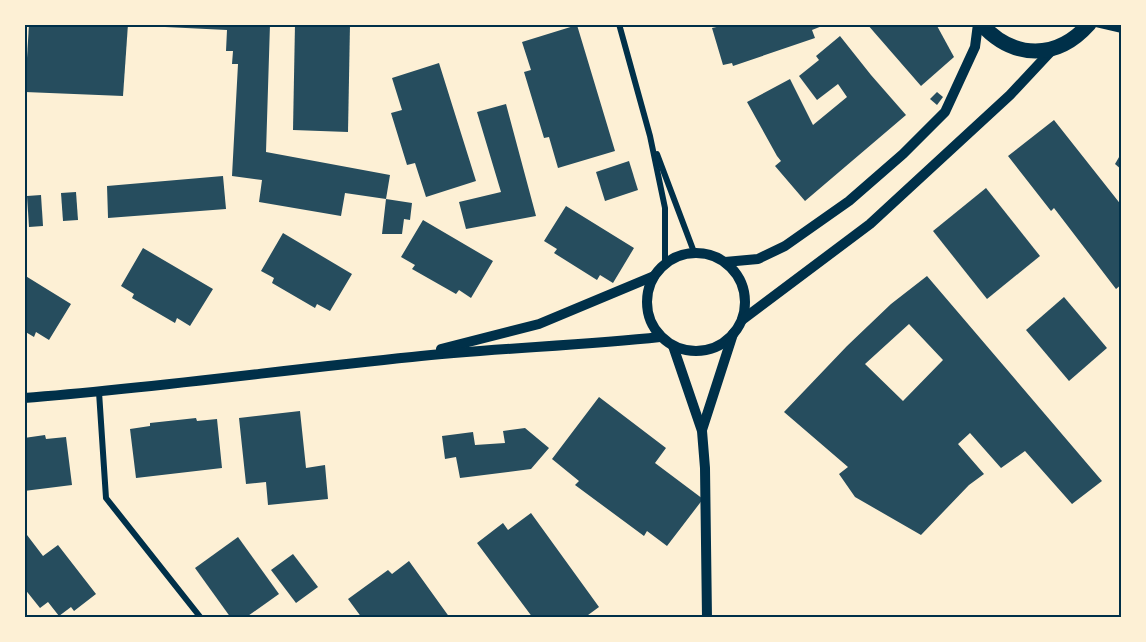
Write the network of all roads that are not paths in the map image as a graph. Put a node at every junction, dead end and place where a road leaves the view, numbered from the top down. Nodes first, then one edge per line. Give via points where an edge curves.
1 (619, 24) edge
2 (979, 24) edge
3 (1089, 24) edge
4 (1096, 24) edge
5 (1122, 30) edge
6 (1053, 49) junction
7 (650, 136) junction
8 (694, 252) junction
9 (725, 262) junction
10 (664, 264) junction
11 (654, 276) junction
12 (742, 320) junction
13 (733, 334) junction
14 (660, 337) junction
15 (673, 346) junction
16 (414, 356) junction
17 (99, 392) junction
18 (24, 398) edge
19 (702, 431) junction
20 (201, 618) edge
21 (707, 618) edge

1 - 7 street
2 - 6 main road via 1011,47
2 - 9 street via 975,47 945,112 903,153 849,201 785,246 758,259
3 - 6 main road via 1080,34
4 - 5 street
6 - 12 street via 1010,95 870,224
7 - 8 street
7 - 10 street via 665,208
8 - 9 street
8 - 10 street via 678,255
9 - 12 street via 744,289
10 - 11 street
11 - 14 street via 647,291 646,307
11 - 16 street via 539,324
12 - 13 street
13 - 15 street via 720,345 705,350
13 - 19 street
14 - 15 street
14 - 16 street
15 - 19 street
16 - 17 street
17 - 18 street
17 - 20 street via 106,498
19 - 21 street

